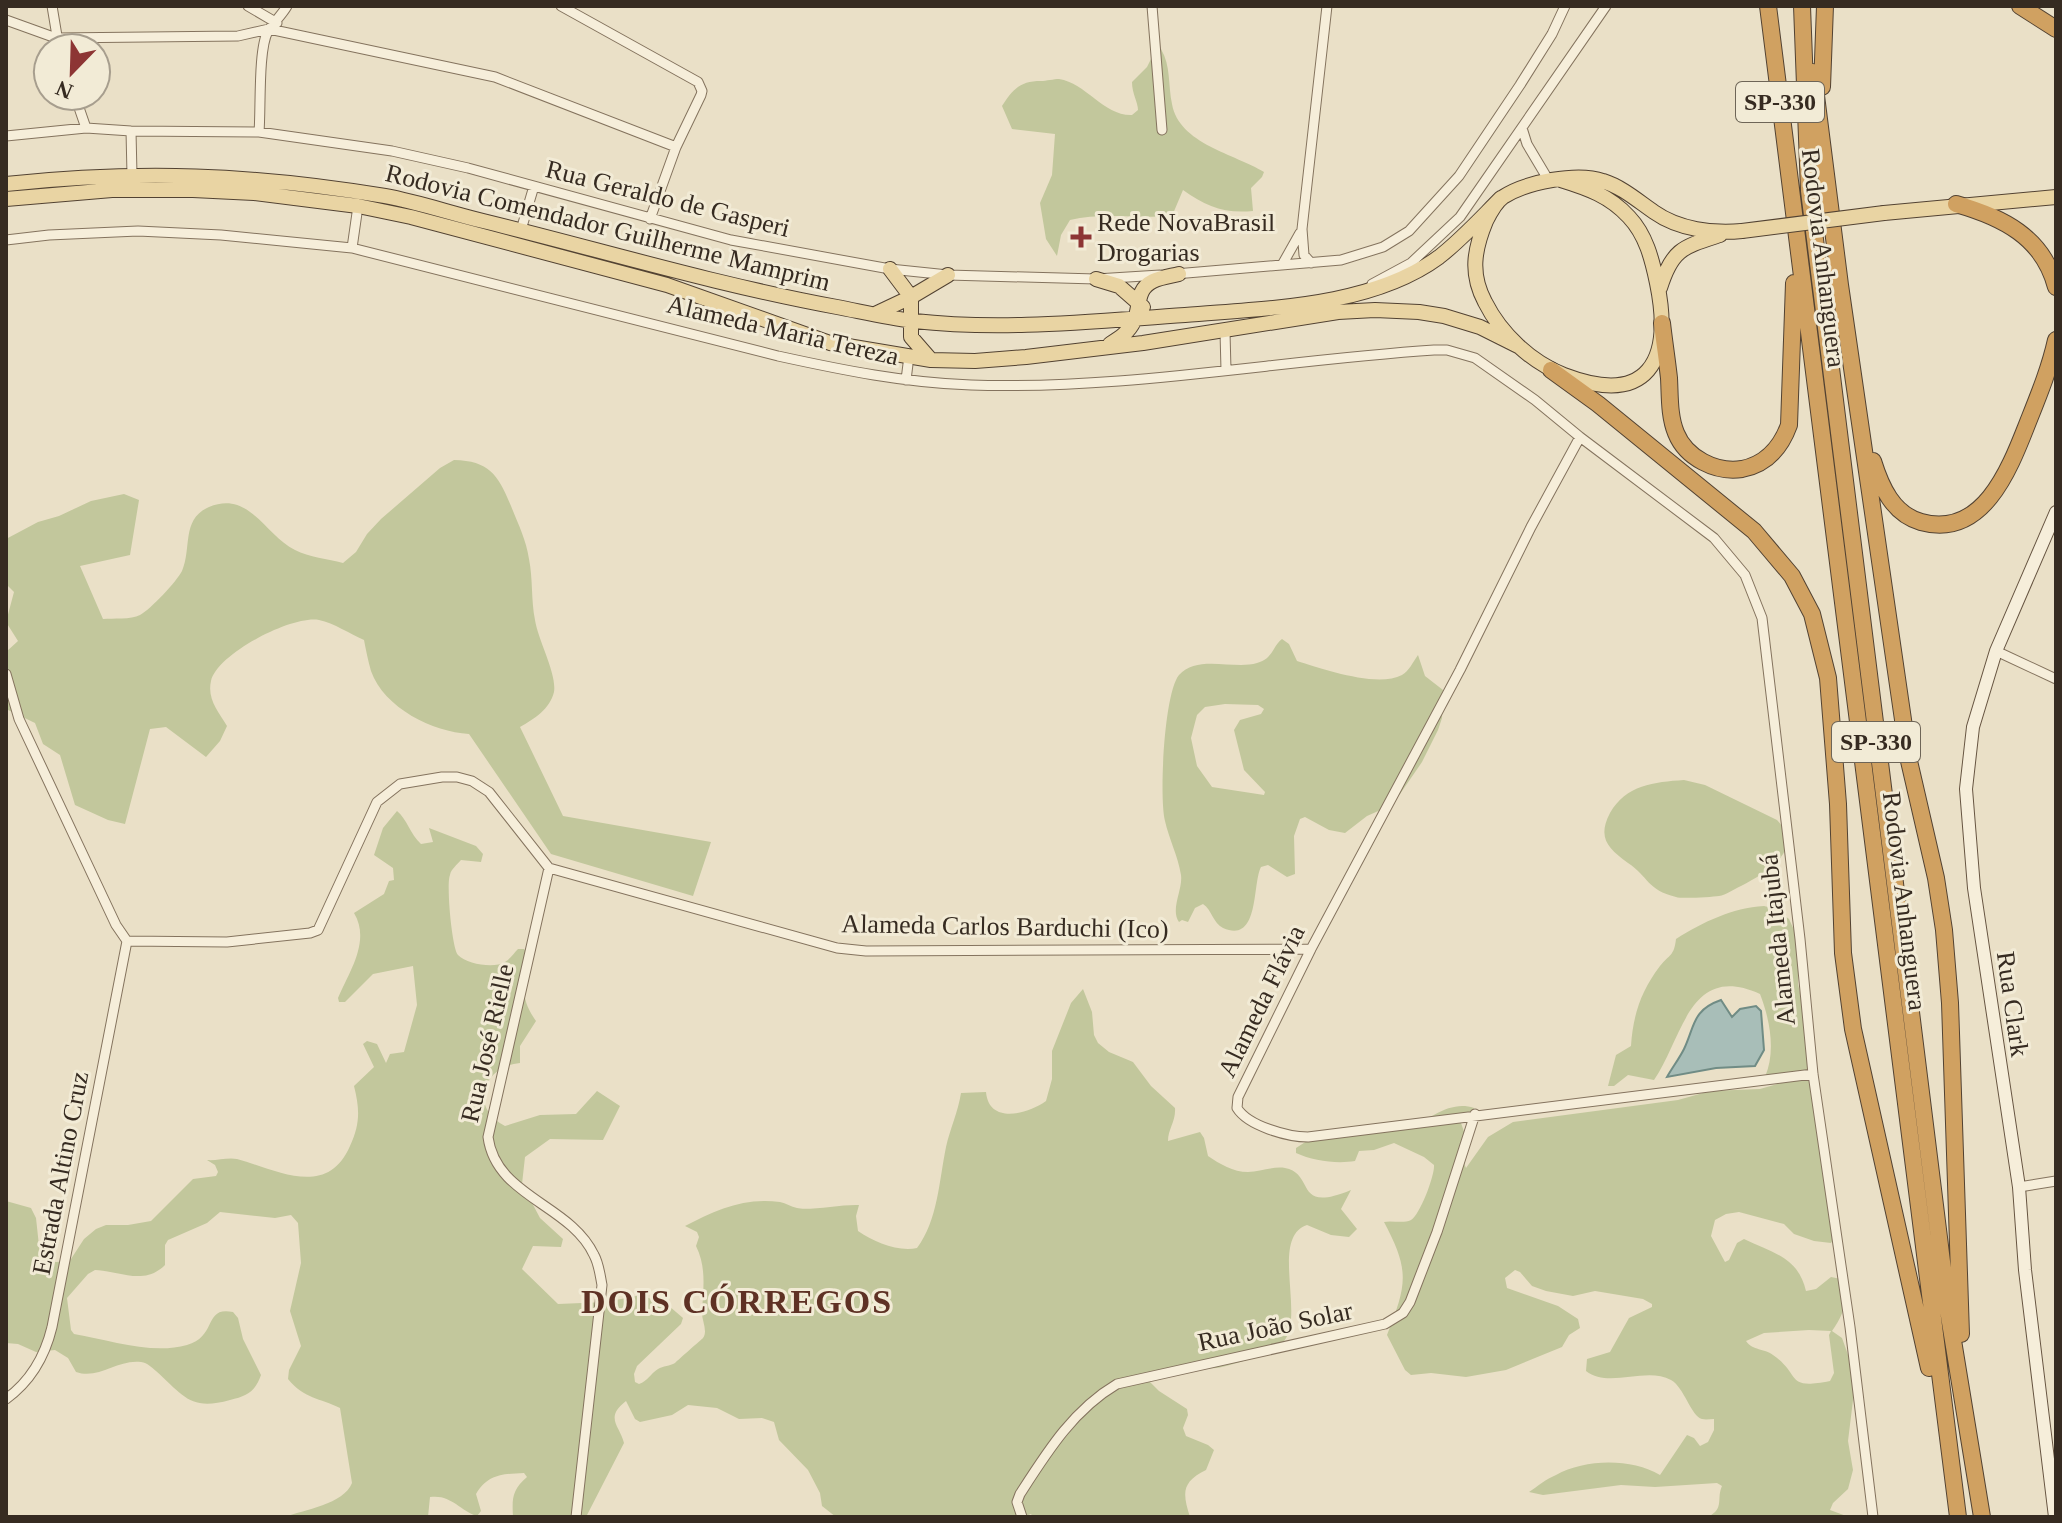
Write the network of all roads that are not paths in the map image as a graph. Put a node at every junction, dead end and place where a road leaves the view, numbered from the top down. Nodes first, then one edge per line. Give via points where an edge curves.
1 (52, 6) edge
2 (248, 6) edge
3 (287, 6) edge
4 (561, 6) edge
5 (1152, 6) edge
6 (1327, 6) edge
7 (1565, 6) edge
8 (1606, 6) edge
9 (1768, 6) edge
10 (1802, 6) edge
11 (1825, 6) edge
12 (2020, 6) edge
13 (6, 20) edge
14 (273, 26) junction
15 (2056, 29) edge
16 (33, 32) edge
17 (56, 32) edge
18 (112, 41) edge
19 (80, 112) edge
20 (86, 128) junction
21 (1522, 128) junction
22 (1162, 130) dead end
23 (131, 131) junction
24 (259, 132) junction
25 (6, 136) edge
26 (676, 147) junction
27 (1823, 149) junction
28 (132, 175) junction
29 (1555, 180) junction
30 (6, 184) edge
31 (534, 186) junction
32 (2053, 196) edge
33 (1501, 198) junction
34 (1793, 198) junction
35 (6, 199) edge
36 (1956, 204) junction
37 (358, 206) junction
38 (650, 219) junction
39 (1302, 229) junction
40 (521, 230) junction
41 (1735, 231) junction
42 (6, 240) edge
43 (352, 248) junction
44 (1311, 263) junction
45 (1282, 265) junction
46 (890, 269) junction
47 (1179, 274) junction
48 (948, 275) junction
49 (1096, 279) junction
50 (2056, 287) edge
51 (1362, 292) junction
52 (1658, 292) junction
53 (911, 297) junction
54 (1137, 302) junction
55 (875, 314) junction
56 (1157, 317) junction
57 (910, 320) junction
58 (1135, 320) junction
59 (1662, 323) junction
60 (1225, 332) junction
61 (2056, 340) edge
62 (1105, 346) junction
63 (1518, 346) junction
64 (909, 356) junction
65 (931, 360) junction
66 (1226, 370) junction
67 (1551, 370) junction
68 (906, 380) junction
69 (1859, 410) junction
70 (1580, 437) junction
71 (2056, 512) edge
72 (1996, 651) junction
73 (6, 674) edge
74 (2056, 679) edge
75 (549, 868) junction
76 (127, 941) junction
77 (1311, 949) junction
78 (1813, 1074) junction
79 (1475, 1114) junction
80 (2056, 1181) edge
81 (2019, 1187) junction
82 (6, 1399) edge
83 (1976, 1475) junction
84 (1952, 1476) junction
85 (576, 1517) edge
86 (1022, 1517) edge
87 (1873, 1517) edge
88 (1958, 1517) edge
89 (1982, 1517) edge
90 (2055, 1517) edge

1 - 17 street
2 - 14 street
3 - 14 street
4 - 26 street via 698,82 702,91
5 - 22 street
6 - 39 street
7 - 44 street, Rua Geraldo de Gasperi via 1520,85 1435,205 1383,247
8 - 21 street
9 - 34 highway, Rodovia Anhanguera / SP-330
10 - 27 highway
10 - 83 highway, Rodovia Anhanguera / SP-330 via 1809,191 1948,1310
11 - 27 highway
12 - 15 highway
13 - 16 street
14 - 18 street via 238,36
14 - 24 street via 263,44
14 - 26 street via 495,77
19 - 20 street
20 - 23 street, Rua Geraldo de Gasperi
20 - 25 street, Rua Geraldo de Gasperi
21 - 29 street via 1527,144
21 - 51 street via 1445,234 1411,263
23 - 24 street, Rua Geraldo de Gasperi
23 - 28 street
24 - 31 street, Rua Geraldo de Gasperi via 392,151
26 - 38 street
27 - 69 highway
28 - 30 main road, Rodovia Comendador Guilherme Mamprim
28 - 40 main road, Rodovia Comendador Guilherme Mamprim via 260,178 319,186 390,197
29 - 33 main road
29 - 41 main road via 1603,181 1673,222
29 - 52 main road via 1595,191 1631,219 1643,236
31 - 38 street, Rua Geraldo de Gasperi
31 - 40 street
32 - 36 main road
33 - 51 main road, Rodovia Comendador Guilherme Mamprim via 1442,255 1401,280
33 - 63 main road via 1479,239 1474,270 1495,321
34 - 59 highway via 1791,404 1785,436 1772,454 1753,466 1729,470 1704,463 1682,444 1672,421
34 - 84 highway, Rodovia Anhanguera / SP-330
35 - 37 main road, Rodovia Comendador Guilherme Mamprim via 193,190
36 - 41 main road, bridge
36 - 50 highway via 2017,229 2043,256
37 - 43 street
37 - 64 main road, Rodovia Comendador Guilherme Mamprim via 667,285 830,343
38 - 46 street, Rua Geraldo de Gasperi via 731,240
39 - 44 street via 1304,255
39 - 45 street
40 - 55 main road, Rodovia Comendador Guilherme Mamprim via 745,290
41 - 52 main road via 1677,253
42 - 43 street, Alameda Maria Tereza via 138,231
43 - 68 street, Alameda Maria Tereza via 778,356
44 - 45 street, Rua Geraldo de Gasperi
45 - 47 street, Rua Geraldo de Gasperi
46 - 48 street, Rua Geraldo de Gasperi
46 - 53 main road
47 - 49 street, Rua Geraldo de Gasperi
47 - 54 main road via 1153,281
48 - 49 street, Rua Geraldo de Gasperi
48 - 53 main road
49 - 54 main road via 1119,286
51 - 56 main road, Rodovia Comendador Guilherme Mamprim
52 - 59 main road
53 - 55 main road
53 - 57 main road
54 - 56 main road
54 - 58 main road
55 - 57 main road, Rodovia Comendador Guilherme Mamprim
56 - 58 main road, Rodovia Comendador Guilherme Mamprim
57 - 58 main road, Rodovia Comendador Guilherme Mamprim via 986,326
57 - 65 main road via 914,343
58 - 62 main road via 1121,338
59 - 67 main road via 1656,358 1649,370 1628,384 1589,385
60 - 62 main road, Rodovia Comendador Guilherme Mamprim
60 - 63 main road, Rodovia Comendador Guilherme Mamprim via 1338,312 1419,312 1480,327
60 - 66 street
61 - 69 highway via 2002,482 1977,510 1957,521 1920,522 1889,499
62 - 65 main road, Rodovia Comendador Guilherme Mamprim via 1013,358
63 - 67 main road
64 - 65 main road, Rodovia Comendador Guilherme Mamprim
64 - 68 street
66 - 68 street, Alameda Maria Tereza via 1039,384
66 - 70 street, Alameda Maria Tereza via 1447,350 1475,358
67 - 84 highway via 1754,531 1792,576 1812,614 1828,678 1849,1000
69 - 83 highway via 1909,761 1944,930 1961,1331
70 - 77 street, Alameda Flávia
70 - 78 street, Alameda Itajubá via 1714,538 1734,559 1756,597
71 - 72 street, Rua Clark
72 - 74 street
72 - 81 street, Rua Clark via 1973,727 1966,789 1974,888
73 - 76 street via 19,719
75 - 76 street via 482,786 457,777 412,781 377,802 318,930 227,942
75 - 77 street, Alameda Carlos Barduchi (Ico) via 837,948
75 - 85 street, Rua José Rielle via 488,1137 496,1165 508,1180 583,1239 600,1271
76 - 82 street, Estrada Altino Cruz via 52,1327 32,1373
77 - 79 street, Alameda Flávia via 1238,1097 1240,1113 1280,1134 1308,1137
78 - 79 street, Alameda Flávia
78 - 87 street, Alameda Itajubá
79 - 86 street, Rua João Solar via 1437,1232 1403,1313 1385,1324 1117,1384 1100,1394 1052,1443 1020,1494
80 - 81 street
81 - 90 street, Rua Clark
83 - 89 highway, Rodovia Anhanguera / SP-330
84 - 88 highway, Rodovia Anhanguera / SP-330

